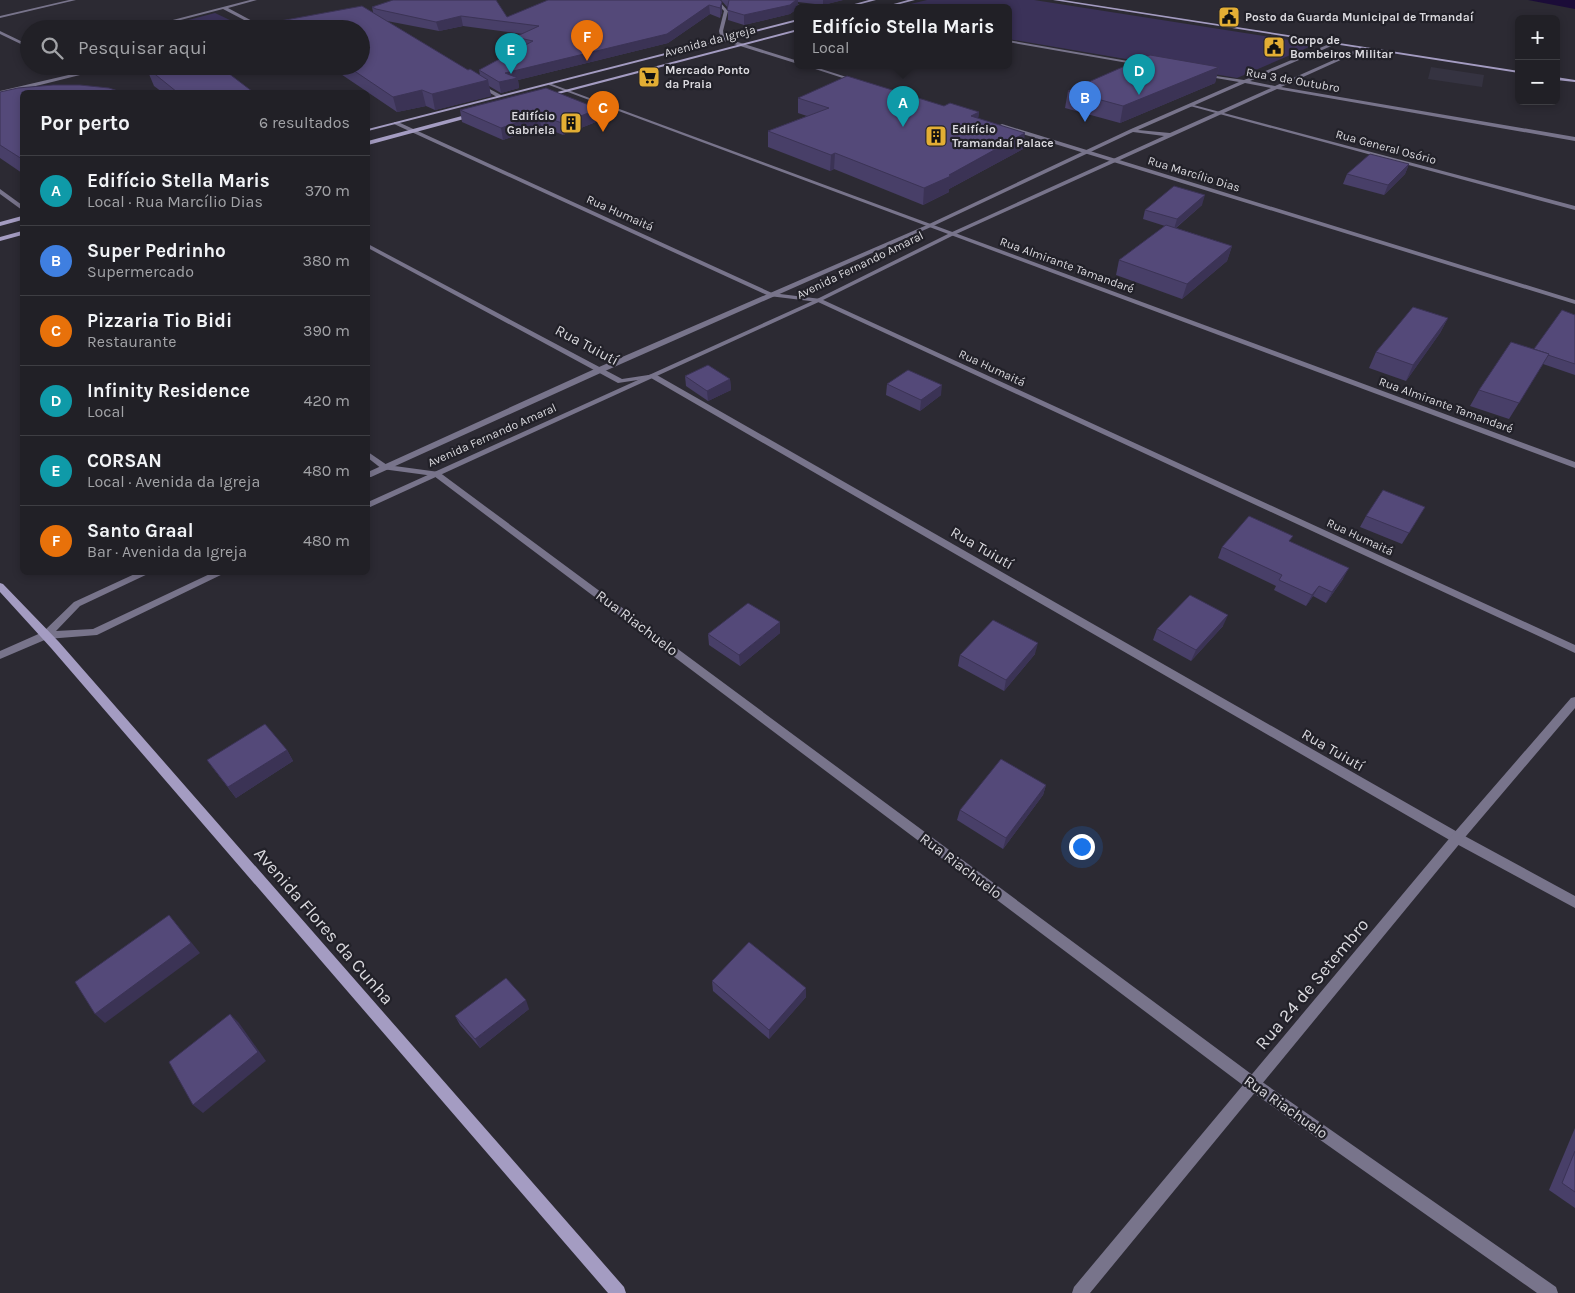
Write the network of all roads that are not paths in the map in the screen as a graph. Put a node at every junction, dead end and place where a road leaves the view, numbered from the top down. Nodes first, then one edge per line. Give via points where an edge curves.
1 (74, 0) edge
2 (256, 0) edge
3 (716, 0) edge
4 (766, 0) edge
5 (874, 0) edge
6 (913, 0) edge
7 (1055, 0) edge
8 (858, 4) edge
9 (897, 4) edge
10 (794, 5) edge
11 (224, 8) junction
12 (0, 17) edge
13 (176, 20) edge
14 (247, 20) edge
15 (794, 21) edge
16 (794, 31) edge
17 (0, 32) edge
18 (724, 39) junction
19 (20, 42) edge
20 (1012, 43) edge
21 (1334, 43) junction
22 (740, 45) junction
23 (1363, 48) junction
24 (794, 62) edge
25 (1155, 66) edge
26 (818, 69) edge
27 (1515, 71) edge
28 (1195, 73) edge
29 (68, 75) edge
30 (1560, 79) edge
31 (474, 81) edge
32 (1575, 81) edge
33 (1244, 82) junction
34 (863, 83) edge
35 (551, 84) junction
36 (1274, 87) junction
37 (567, 90) junction
38 (0, 93) edge
39 (499, 96) junction
40 (538, 98) edge
41 (1192, 105) junction
42 (1219, 112) junction
43 (480, 114) edge
44 (396, 123) junction
45 (994, 123) edge
46 (370, 130) edge
47 (1134, 130) junction
48 (412, 131) junction
49 (1170, 135) junction
50 (1575, 140) edge
51 (370, 142) edge
52 (1086, 152) junction
53 (1115, 161) junction
54 (0, 190) edge
55 (20, 206) edge
56 (1575, 208) edge
57 (20, 219) edge
58 (0, 224) edge
59 (929, 226) junction
60 (20, 234) edge
61 (952, 234) junction
62 (0, 239) edge
63 (370, 247) edge
64 (771, 294) junction
65 (819, 300) junction
66 (1575, 302) edge
67 (602, 369) junction
68 (652, 376) junction
69 (370, 456) edge
70 (1575, 465) edge
71 (384, 467) junction
72 (370, 473) edge
73 (436, 474) junction
74 (370, 505) edge
75 (141, 575) edge
76 (217, 575) edge
77 (0, 586) edge
78 (46, 635) junction
79 (1575, 649) edge
80 (0, 655) edge
81 (1575, 701) edge
82 (1457, 838) junction
83 (1575, 902) edge
84 (1253, 1084) junction
85 (618, 1293) edge
86 (1080, 1293) edge
87 (1550, 1293) edge

1 - 12 street
2 - 11 street
3 - 18 street via 726,11 721,31
4 - 10 street
5 - 8 main road
6 - 9 main road
7 - 21 main road
11 - 13 street
11 - 14 street
15 - 18 main road, Avenida da Igreja
16 - 22 main road, Avenida da Igreja
17 - 19 street
18 - 22 street
18 - 35 main road, Avenida da Igreja
20 - 25 street
21 - 23 main road
21 - 33 street, Avenida Fernando Amaral
22 - 24 street
22 - 37 main road, Avenida da Igreja
23 - 27 main road
23 - 36 street, Avenida Fernando Amaral
26 - 34 street
28 - 33 street, Rua 3 de Outubro
29 - 38 street
30 - 32 main road
31 - 39 street
33 - 36 street, Rua 3 de Outubro
33 - 41 street, Avenida Fernando Amaral
35 - 37 street, Rua Almirante Tamandaré
35 - 39 main road, Avenida da Igreja
36 - 42 street, Avenida Fernando Amaral
36 - 50 street, Rua 3 de Outubro
37 - 40 main road, Avenida da Igreja
37 - 59 street, Rua Almirante Tamandaré
39 - 44 main road, Avenida da Igreja
41 - 42 street, Rua General Osório
41 - 47 street, Avenida Fernando Amaral
42 - 49 street, Avenida Fernando Amaral
42 - 56 street, Rua General Osório
43 - 48 main road
44 - 46 main road, Avenida da Igreja
44 - 48 street, Rua Humaitá
45 - 52 street, Rua Marcílio Dias
47 - 49 street
47 - 52 street, Avenida Fernando Amaral
48 - 51 main road
48 - 64 street, Rua Humaitá
49 - 53 street, Avenida Fernando Amaral
52 - 53 street, Rua Marcílio Dias
52 - 59 street, Avenida Fernando Amaral
53 - 61 street, Avenida Fernando Amaral
53 - 66 street, Rua Marcílio Dias
54 - 55 street
57 - 58 main road
59 - 61 street, Rua Almirante Tamandaré
59 - 64 street, Avenida Fernando Amaral
60 - 62 main road
61 - 65 street, Avenida Fernando Amaral
61 - 70 street, Rua Almirante Tamandaré
63 - 67 street, Rua Tuiutí
64 - 65 street, Rua Humaitá
64 - 67 street, Avenida Fernando Amaral
65 - 68 street, Avenida Fernando Amaral
65 - 79 street, Rua Humaitá
67 - 68 street, Rua Tuiutí via 621,381
67 - 71 street, Avenida Fernando Amaral
68 - 73 street, Avenida Fernando Amaral
68 - 82 street, Rua Tuiutí
69 - 71 street, Rua Riachuelo
71 - 72 street, Avenida Fernando Amaral
71 - 73 street, Rua Riachuelo
73 - 74 street, Avenida Fernando Amaral
73 - 84 street, Rua Riachuelo
75 - 78 street via 77,604
76 - 78 street via 94,632
77 - 78 main road, Avenida Flores da Cunha
78 - 80 street
78 - 85 main road, Avenida Flores da Cunha
81 - 82 street, Rua 24 de Setembro
82 - 83 street, Rua Tuiutí
82 - 84 street, Rua 24 de Setembro
84 - 86 street, Rua 24 de Setembro
84 - 87 street, Rua Riachuelo

